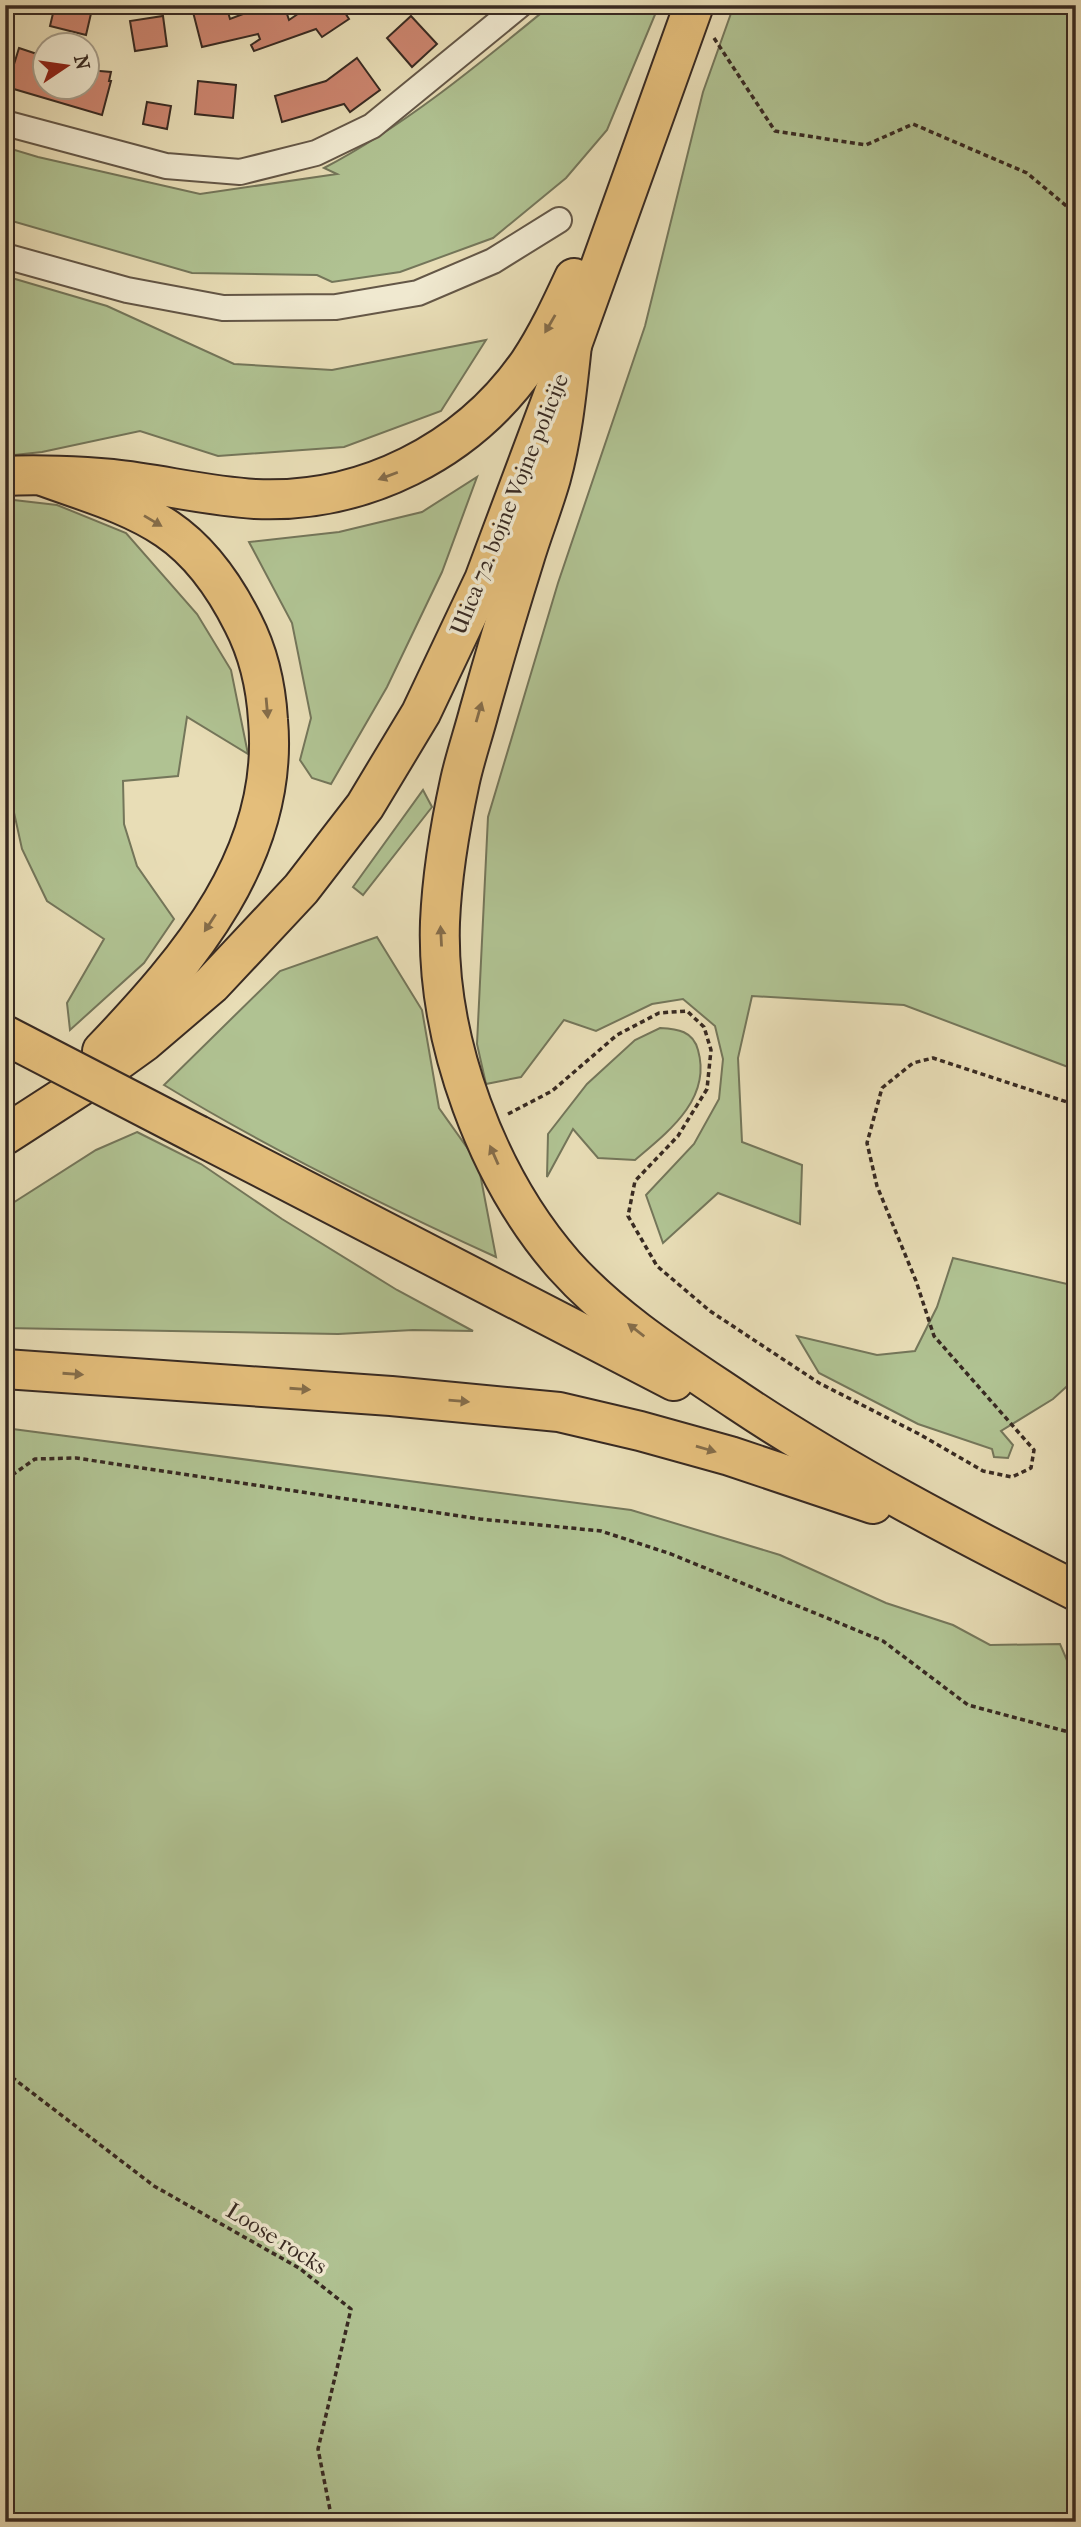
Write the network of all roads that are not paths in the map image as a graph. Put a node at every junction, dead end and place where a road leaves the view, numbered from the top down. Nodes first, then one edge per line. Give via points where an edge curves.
1 (520, 5) edge
2 (703, 20) edge
3 (5, 123) edge
4 (631, 179) junction
5 (559, 220) dead end
6 (5, 257) edge
7 (572, 345) junction
8 (5, 476) edge
9 (45, 477) junction
10 (5, 1035) edge
11 (49, 1107) junction
12 (5, 1135) edge
13 (5, 1369) edge
14 (793, 1437) junction
15 (949, 1526) junction
16 (1076, 1591) edge

1 - 3 street via 372,126 316,153 240,172 166,166
2 - 4 main road, Ulica 72. bojne Vojne policije
4 - 7 main road, Ulica 72. bojne Vojne policije
4 -> 9 main road via 528,363 494,404 454,441 406,469 352,489 304,498
5 - 6 street via 493,261 418,293 336,307 223,308 127,290
7 - 11 main road, Ulica 72. bojne Vojne policije via 484,580 421,713 365,806 301,889 212,984 144,1042
14 -> 7 main road via 660,1349 612,1312 566,1267 534,1228 503,1175 456,1052 444,992 440,924 447,852 461,778 552,475
8 - 9 main road
9 -> 11 main road via 134,510 168,530 199,557 229,595 253,642 266,687 270,742 266,790 251,845 223,903 129,1023
10 - 14 main road, bridge via 688,1388
11 - 12 main road, Ulica 72. bojne Vojne policije
13 -> 15 main road via 559,1412 730,1456
14 - 15 main road
15 - 16 main road

